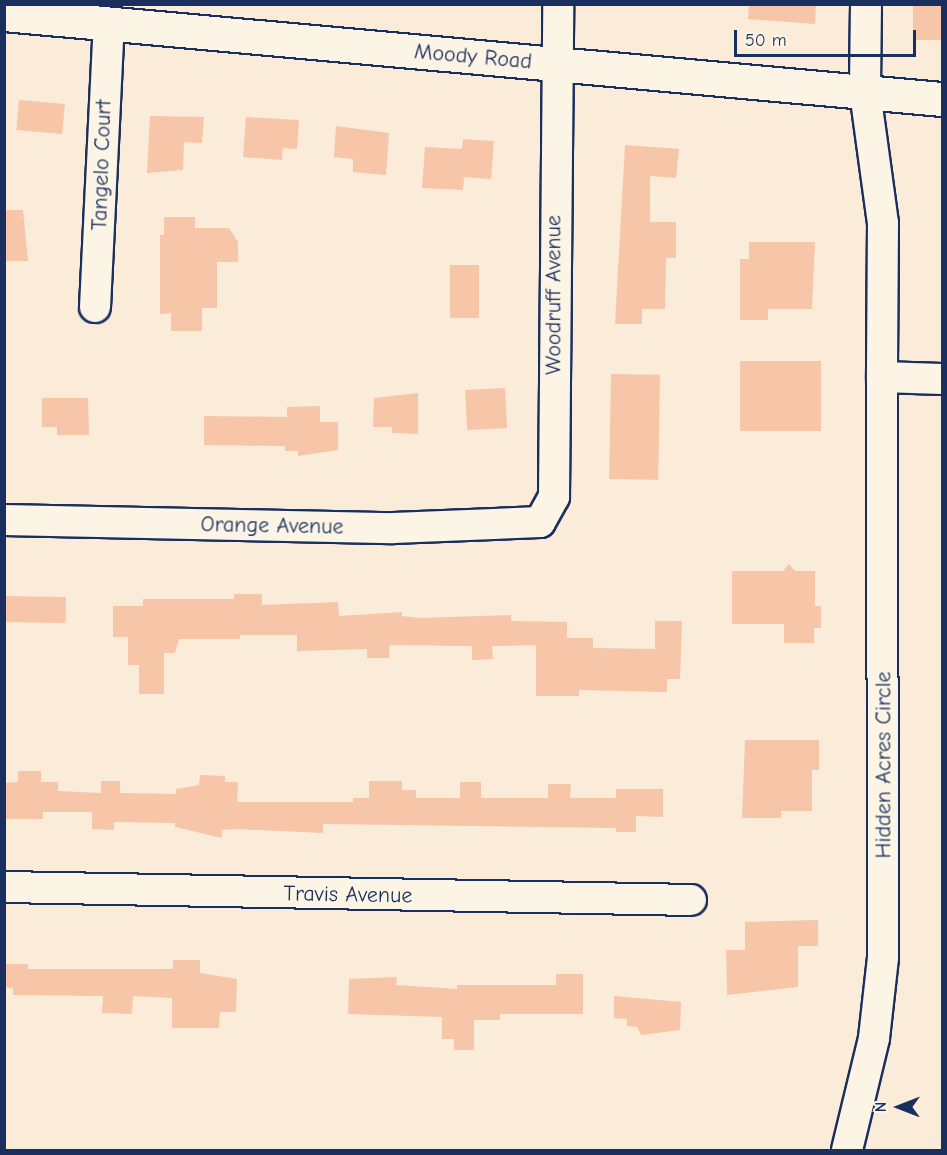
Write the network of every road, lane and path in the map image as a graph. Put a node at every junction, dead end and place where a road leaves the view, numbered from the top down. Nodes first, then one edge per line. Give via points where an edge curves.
1 (558, 4) edge
2 (866, 4) edge
3 (4, 14) edge
4 (130, 18) edge
5 (555, 65) junction
6 (865, 92) junction
7 (942, 99) edge
8 (95, 307) dead end
9 (882, 376) junction
10 (942, 379) edge
11 (4, 520) edge
12 (540, 522) joint
13 (4, 887) edge
14 (691, 900) dead end
15 (847, 1150) edge

1 - 5 street, Woodruff Avenue
2 - 6 street, Hidden Acres Circle
3 - 4 street, Moody Road
4 - 5 street, Moody Road
4 - 8 street, Tangelo Court
5 - 6 street, Moody Road
5 - 12 street, Woodruff Avenue via 554,496
6 - 7 street, Moody Road
6 - 9 street, Hidden Acres Circle via 883,223
9 - 10 street
9 - 15 street, Hidden Acres Circle via 883,957 874,1038
11 - 12 street, Orange Avenue via 393,528
13 - 14 street, Travis Avenue

